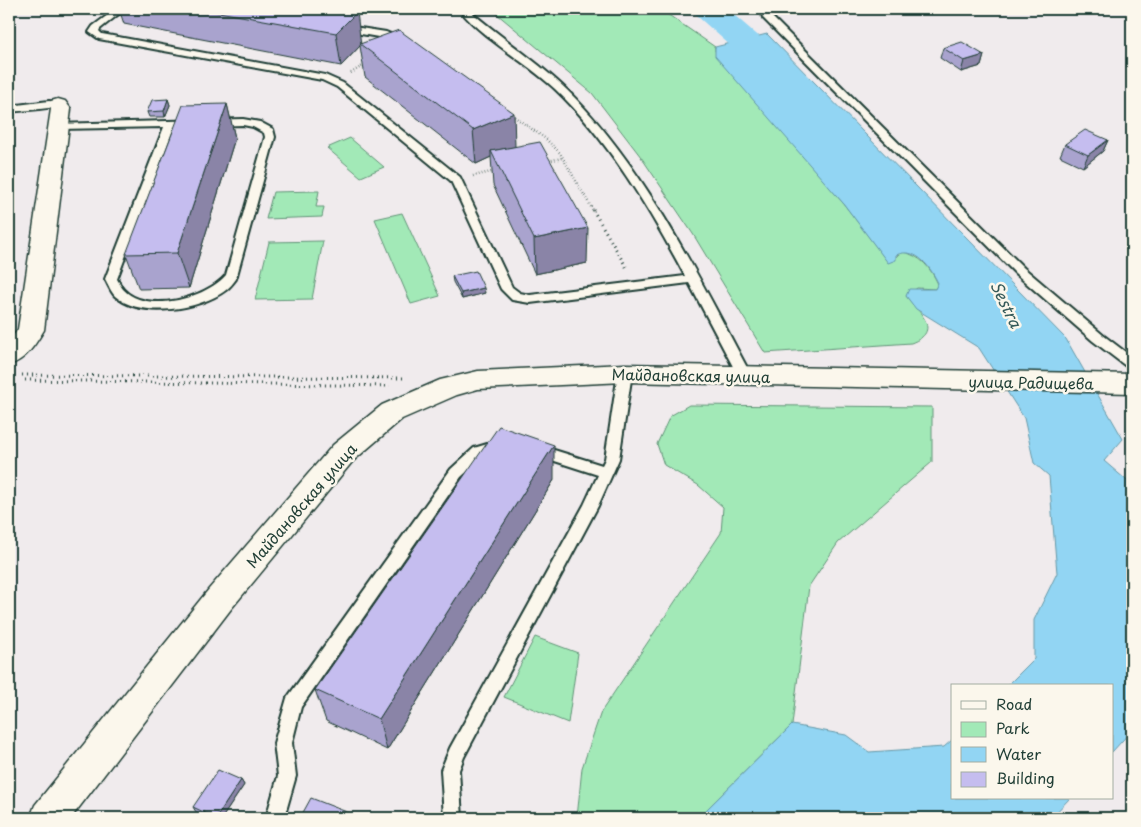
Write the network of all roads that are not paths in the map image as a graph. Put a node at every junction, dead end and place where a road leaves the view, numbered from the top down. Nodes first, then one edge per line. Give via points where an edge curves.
1 (121, 9) edge
2 (463, 9) edge
3 (765, 9) edge
4 (329, 26) edge
5 (411, 45) edge
6 (9, 109) edge
7 (58, 116) junction
8 (170, 124) junction
9 (692, 279) junction
10 (1132, 364) edge
11 (14, 366) edge
12 (626, 373) junction
13 (744, 375) junction
14 (929, 380) joint
15 (1132, 384) edge
16 (606, 472) junction
17 (48, 818) edge
18 (275, 818) edge
19 (453, 818) edge

1 - 9 lane via 94,32 99,36 335,82 456,179 507,289 516,297 530,299
2 - 9 lane via 571,99 616,153 656,214
3 - 10 lane via 766,16 822,74 1020,271
4 - 5 lane via 386,35
6 - 7 lane via 49,104
7 - 8 lane
7 - 11 street via 31,330 18,348
8 - 8 lane via 111,279 113,287 128,299 152,305 194,301 228,283 270,137 269,131 256,124
9 - 13 lane
12 - 13 street, Майдановская улица
12 - 16 lane via 612,458
12 - 17 street, Майдановская улица via 478,380 450,387 392,412 349,448 220,599
13 - 14 street, Майдановская улица
14 - 15 street, улица Радищева
16 - 18 lane via 516,445 492,446 470,457 293,704 283,743 287,776
16 - 19 lane via 591,506 456,754 450,770

